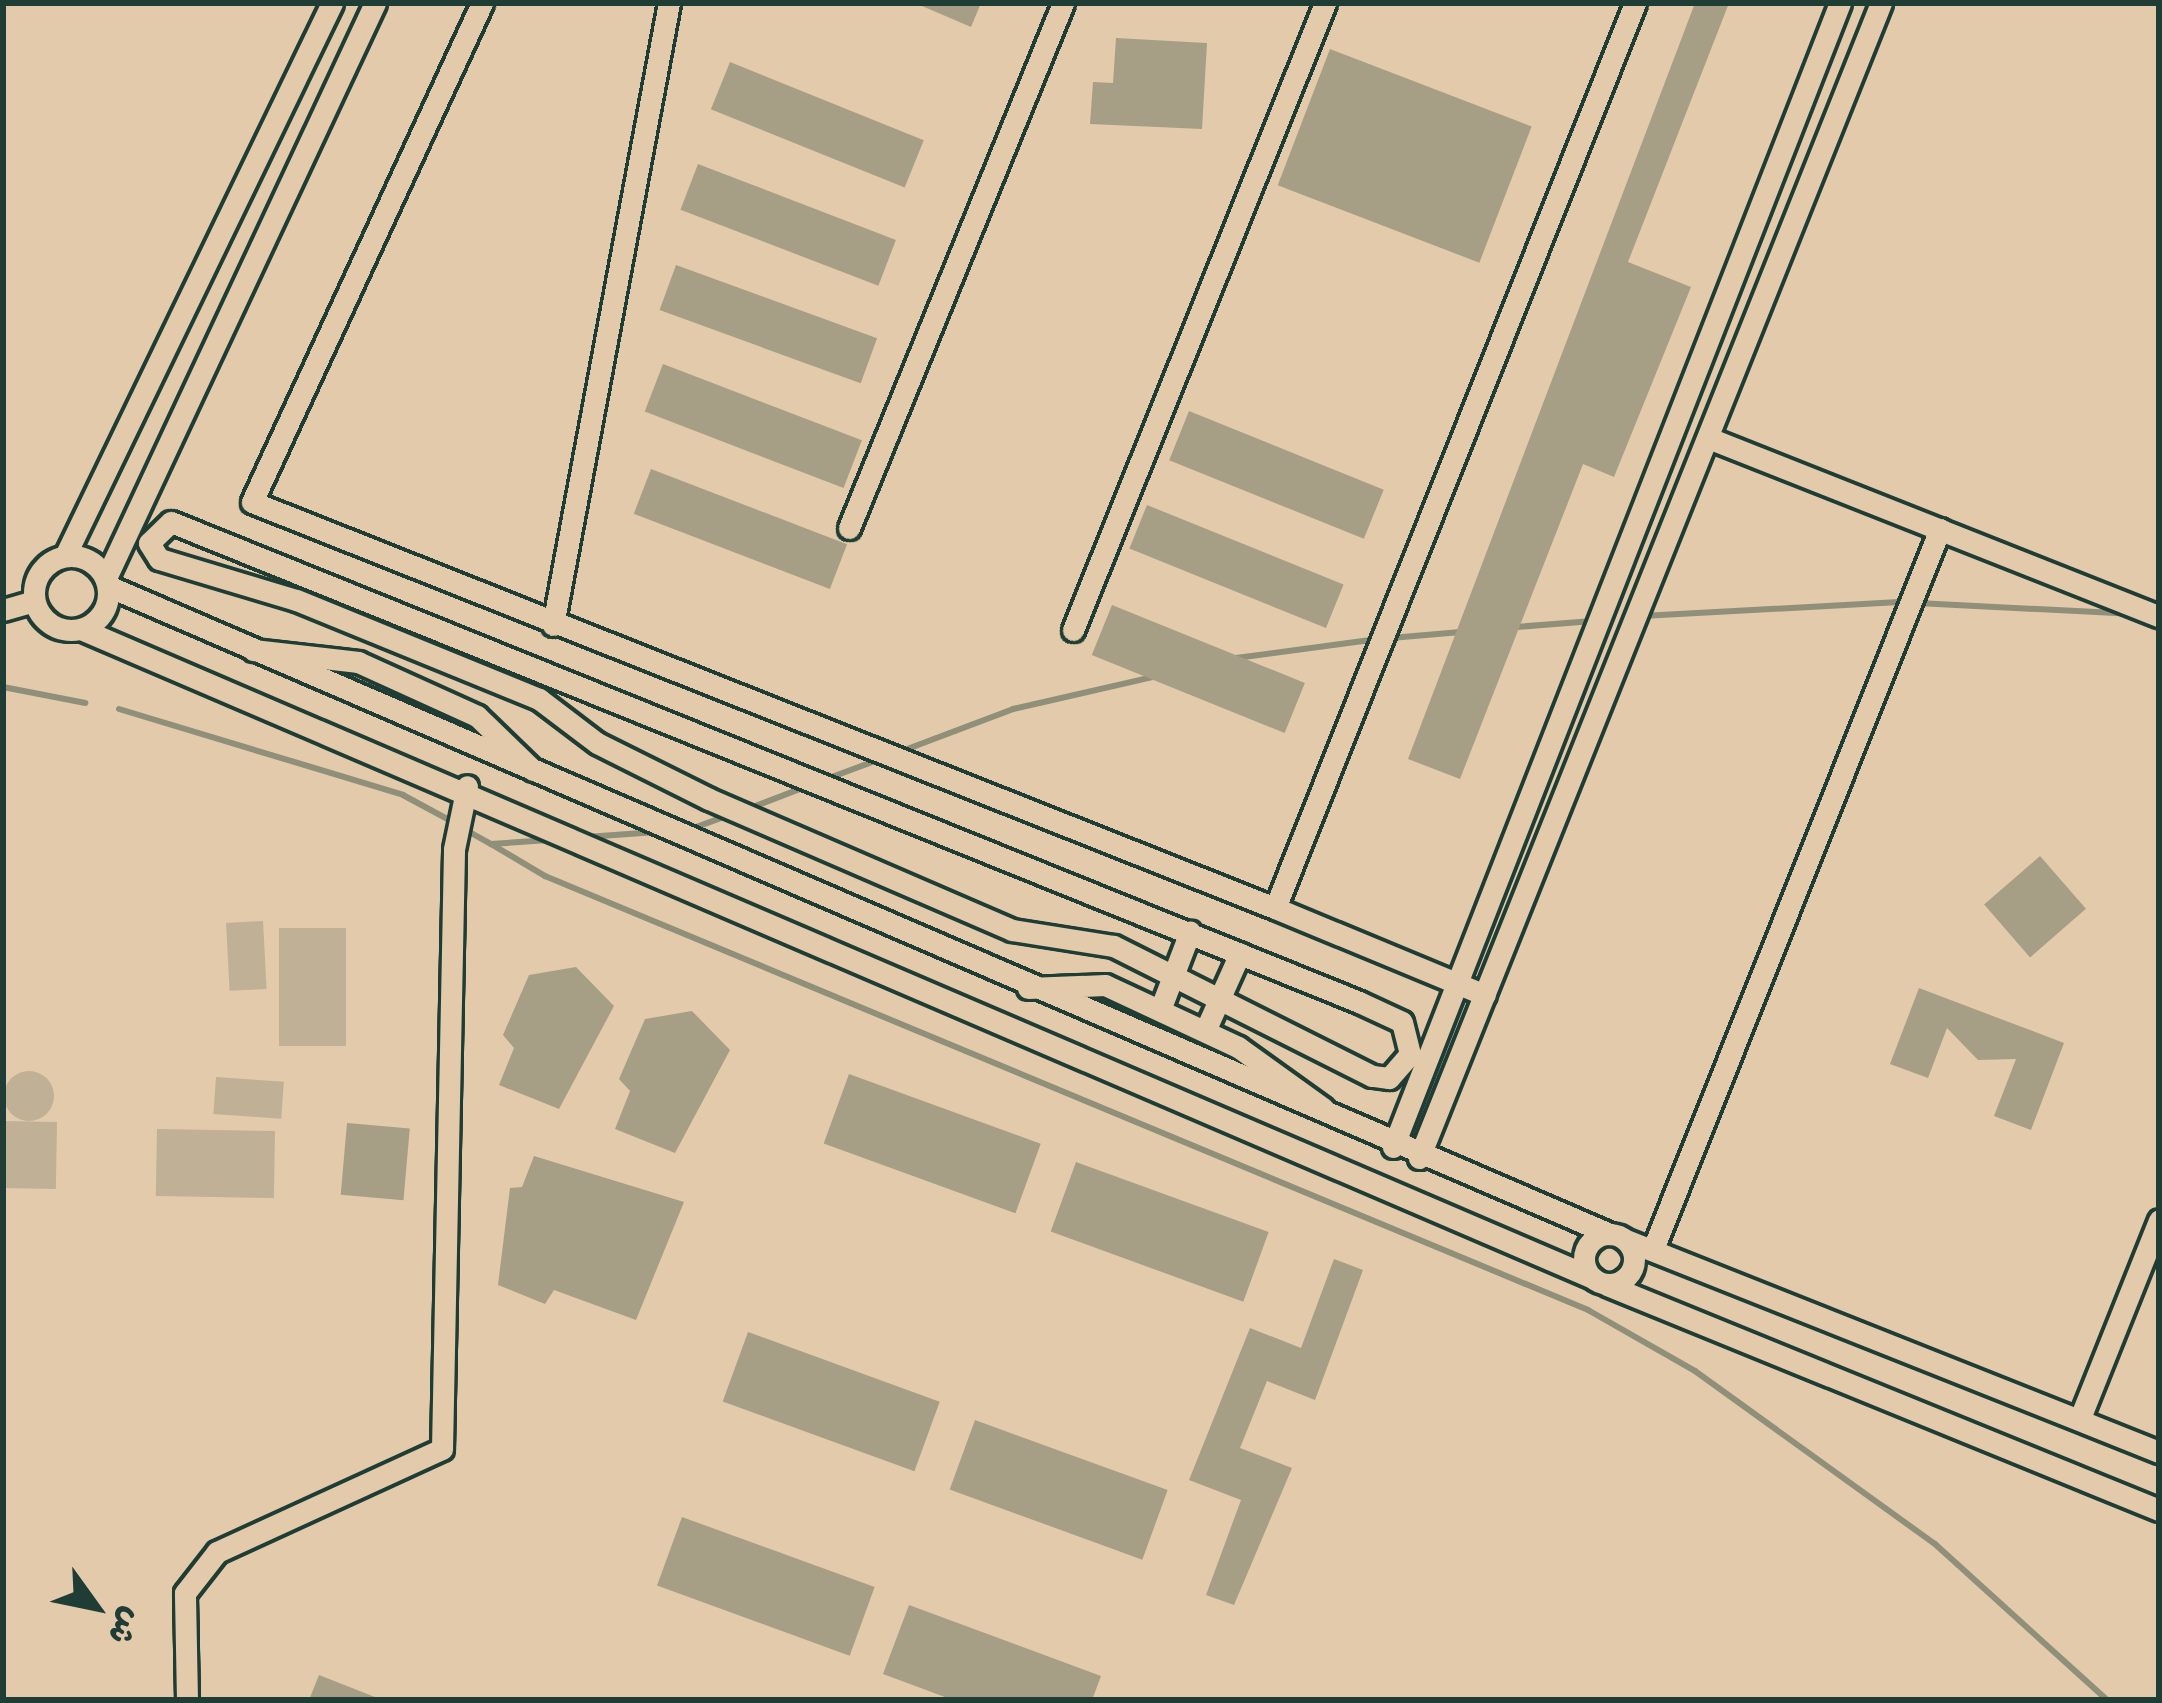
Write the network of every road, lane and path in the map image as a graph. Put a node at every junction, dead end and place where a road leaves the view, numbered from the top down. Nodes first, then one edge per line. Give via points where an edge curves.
1 (332, 3) edge
2 (375, 3) edge
3 (482, 3) edge
4 (669, 3) edge
5 (1063, 3) edge
6 (1325, 3) edge
7 (1635, 3) edge
8 (1840, 3) edge
9 (1880, 3) edge
10 (1711, 439) junction
11 (849, 528) dead end
12 (1940, 529) junction
13 (65, 556) junction
14 (107, 582) junction
15 (34, 601) junction
16 (3, 610) edge
17 (407, 616) junction
18 (2159, 616) edge
19 (554, 625) junction
20 (82, 629) junction
21 (1073, 629) dead end
22 (456, 635) junction
23 (396, 642) junction
24 (251, 651) junction
25 (445, 662) junction
26 (385, 674) junction
27 (433, 696) junction
28 (538, 775) junction
29 (467, 786) junction
30 (1275, 908) junction
31 (1190, 932) junction
32 (1240, 953) junction
33 (1173, 974) junction
34 (1455, 982) junction
35 (1028, 988) junction
36 (1485, 995) junction
37 (1220, 997) junction
38 (1160, 1010) junction
39 (1205, 1031) junction
40 (1347, 1126) junction
41 (1393, 1147) junction
42 (1419, 1158) junction
43 (2159, 1220) edge
44 (1618, 1237) junction
45 (1653, 1249) junction
46 (1600, 1281) junction
47 (2080, 1418) junction
48 (2159, 1452) edge
49 (2159, 1510) edge
50 (187, 1700) edge

1 - 13 street
2 - 14 street
3 - 19 street via 252,502
4 - 19 street
5 - 11 street
6 - 21 street
7 - 30 street
8 - 34 street
9 - 10 street
10 - 12 street
10 - 36 street
12 - 18 street
12 - 45 street
13 - 14 street
13 - 15 street via 37,577
14 - 20 street via 102,615
14 - 24 street
15 - 16 street
15 - 20 street via 56,628
17 - 22 street
17 - 23 street
17 - 23 street via 181,524 162,525 149,543 170,564
19 - 30 street
20 - 29 street
22 - 25 street
22 - 31 street
23 - 25 street
23 - 26 street
24 - 26 street via 322,650
24 - 28 street
25 - 27 street
25 - 33 street via 539,699 597,743 709,799 991,920 1097,941
26 - 27 street
27 - 28 street via 495,727
28 - 35 street
29 - 46 street via 1325,1172
29 - 50 street via 454,849 442,1449 217,1552 184,1593
30 - 34 street
31 - 32 street
31 - 33 street
32 - 37 street
32 - 37 street via 1402,1022 1410,1054 1388,1078 1372,1076
33 - 37 street
33 - 38 street
34 - 36 street
34 - 41 street
35 - 38 street via 1105,985
35 - 40 street
36 - 42 street
37 - 39 street
38 - 39 street
39 - 40 street
40 - 41 street
41 - 42 street
42 - 44 street
43 - 47 street
44 - 45 street
44 - 46 street via 1585,1254
44 - 46 street via 1633,1269
45 - 47 street
46 - 49 street
47 - 48 street

